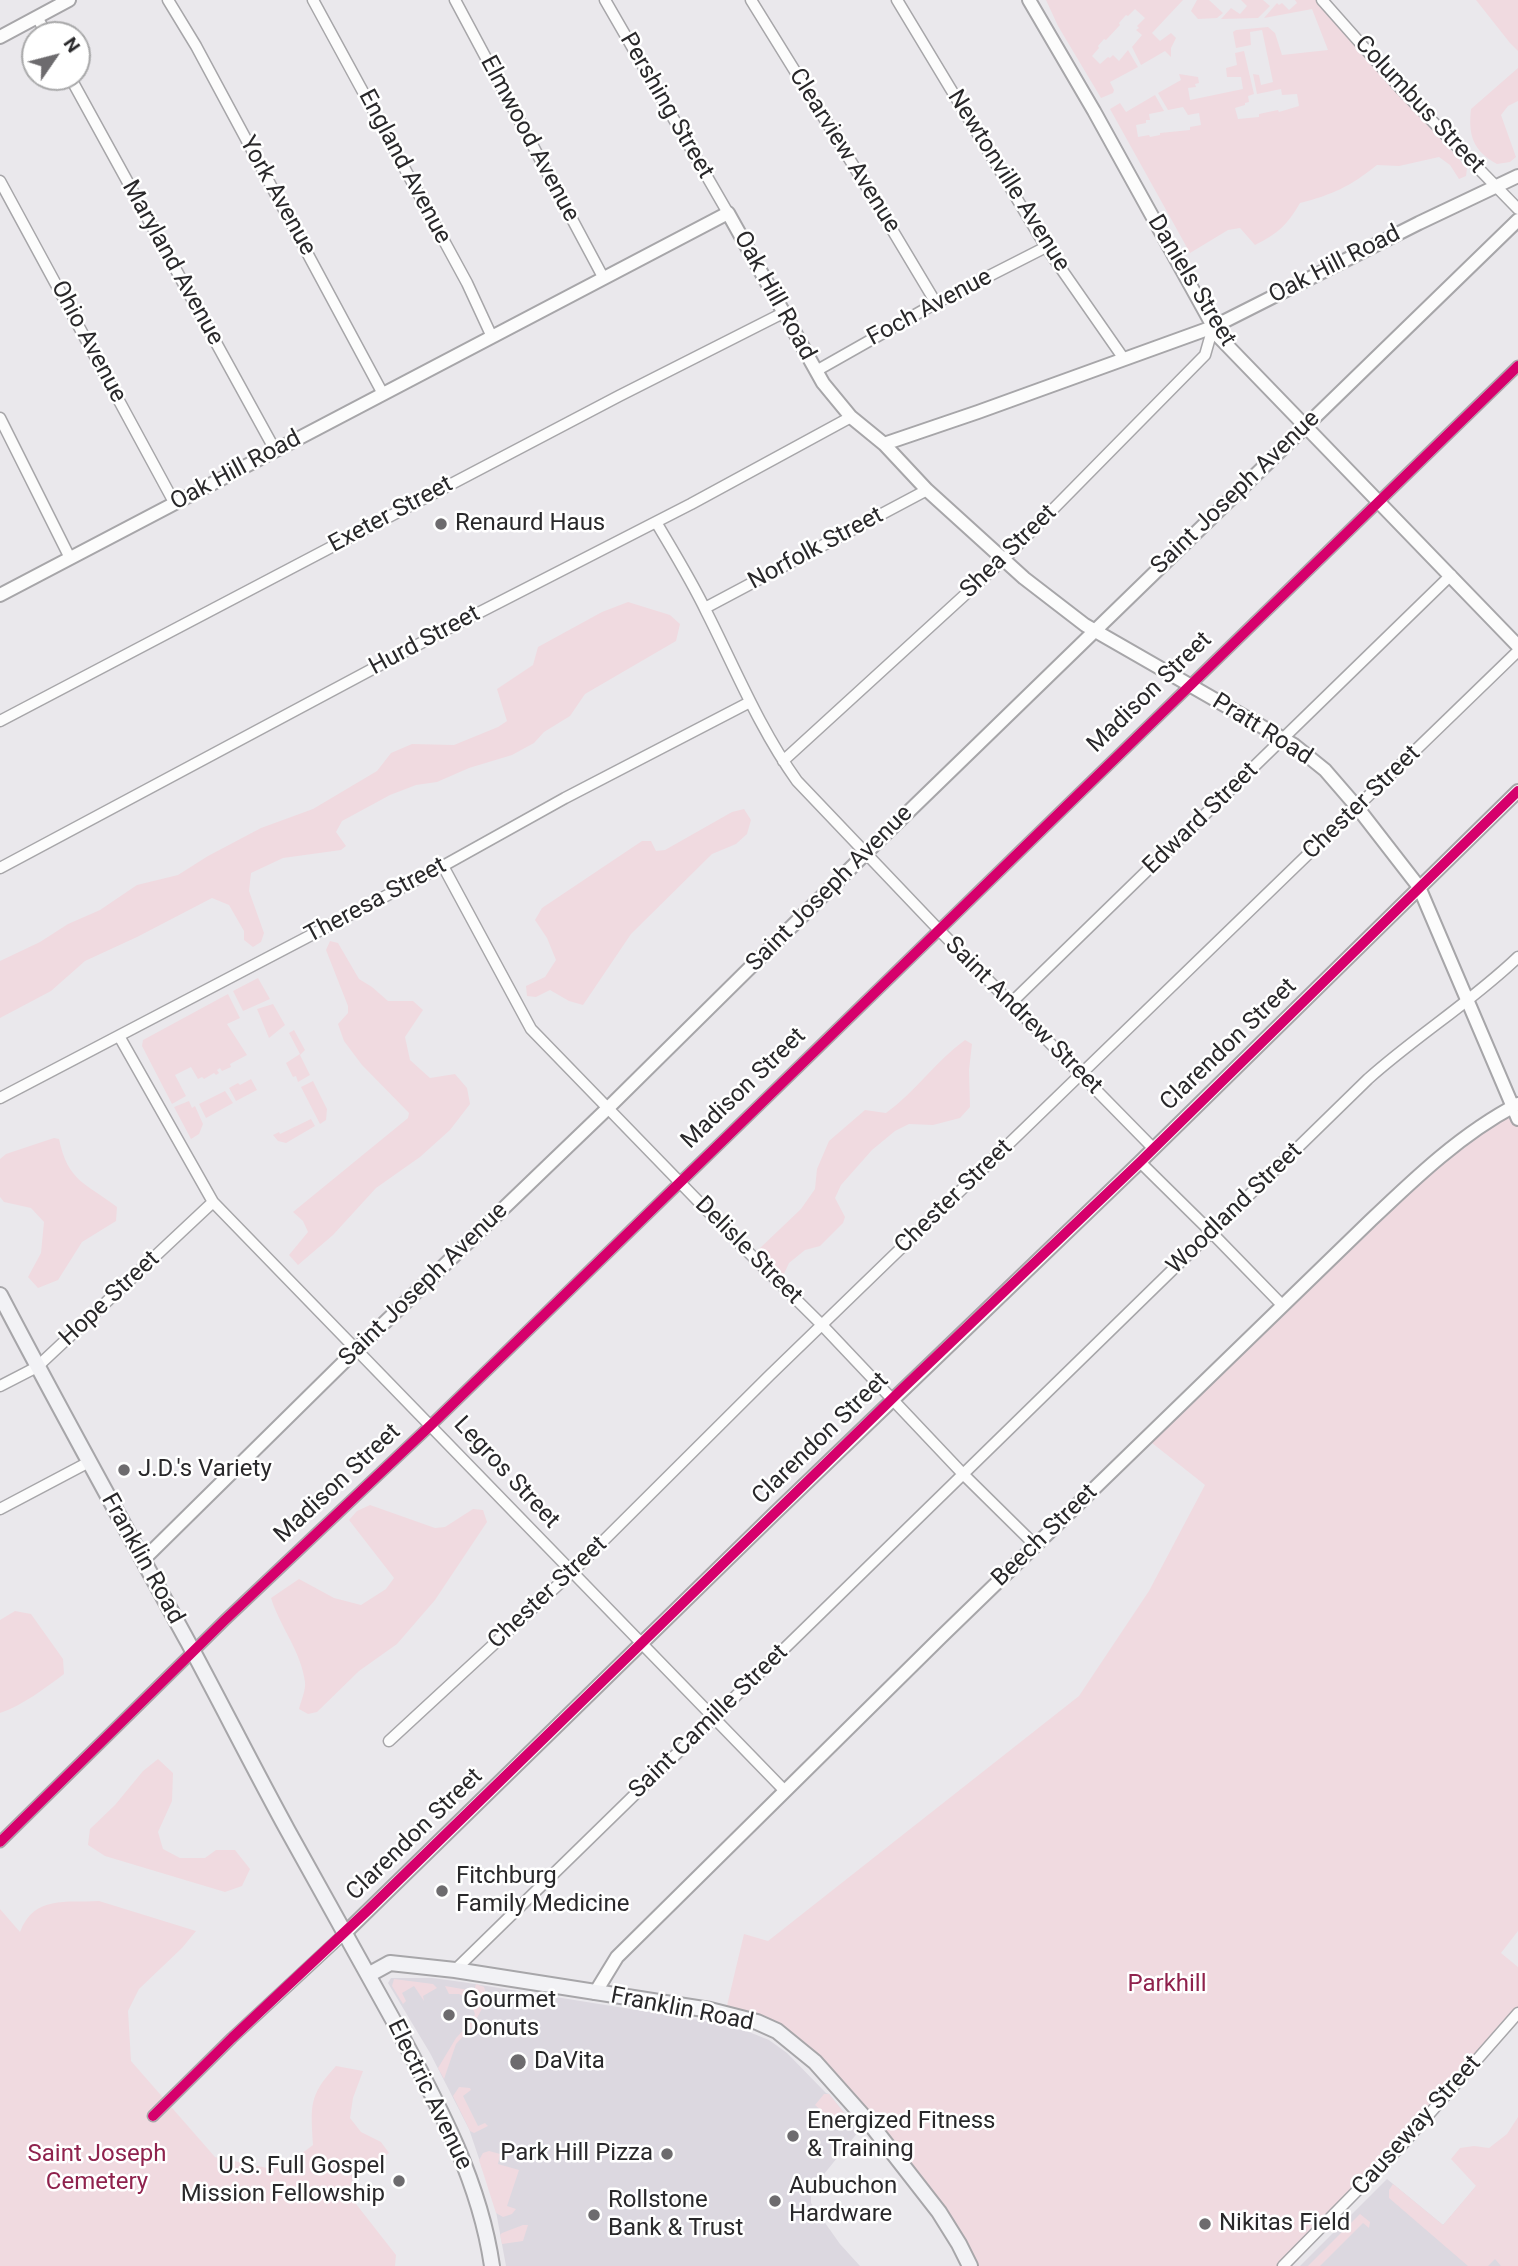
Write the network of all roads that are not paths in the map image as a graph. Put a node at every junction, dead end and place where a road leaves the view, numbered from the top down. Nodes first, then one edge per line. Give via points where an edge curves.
1 (69, 0) edge
2 (168, 0) edge
3 (313, 0) edge
4 (455, 0) edge
5 (751, 0) edge
6 (897, 0) edge
7 (1029, 0) edge
8 (1322, 0) edge
9 (610, 2) edge
10 (37, 18) junction
11 (39, 21) edge
12 (0, 37) edge
13 (78, 91) edge
14 (1518, 176) edge
15 (0, 181) edge
16 (1495, 186) junction
17 (1518, 209) edge
18 (728, 213) junction
19 (1518, 220) edge
20 (1046, 247) junction
21 (603, 278) junction
22 (936, 303) junction
23 (783, 313) junction
24 (1213, 327) junction
25 (492, 337) junction
26 (1124, 359) junction
27 (1518, 366) edge
28 (816, 371) junction
29 (383, 394) junction
30 (851, 416) junction
31 (0, 418) edge
32 (1305, 425) junction
33 (884, 444) junction
34 (275, 450) junction
35 (927, 490) junction
36 (1379, 502) junction
37 (175, 504) junction
38 (656, 522) junction
39 (71, 558) junction
40 (1003, 560) junction
41 (1451, 575) junction
42 (0, 596) edge
43 (705, 608) junction
44 (1095, 630) junction
45 (1518, 649) edge
46 (1189, 685) junction
47 (750, 702) junction
48 (0, 721) edge
49 (1283, 739) junction
50 (783, 761) junction
51 (1518, 791) edge
52 (1357, 807) junction
53 (866, 853) junction
54 (443, 866) junction
55 (0, 868) edge
56 (1419, 887) junction
57 (939, 930) junction
58 (1518, 957) edge
59 (1468, 1002) junction
60 (1011, 1003) junction
61 (120, 1036) junction
62 (1081, 1075) junction
63 (0, 1098) edge
64 (608, 1108) junction
65 (1517, 1110) edge
66 (1153, 1148) junction
67 (1139, 1162) junction
68 (680, 1182) junction
69 (213, 1202) junction
70 (1212, 1232) junction
71 (0, 1295) edge
72 (1283, 1306) junction
73 (822, 1325) junction
74 (356, 1350) junction
75 (37, 1367) junction
76 (0, 1386) edge
77 (892, 1399) junction
78 (431, 1425) junction
79 (89, 1462) junction
80 (963, 1474) junction
81 (0, 1509) edge
82 (1035, 1545) junction
83 (144, 1560) junction
84 (571, 1573) junction
85 (642, 1643) junction
86 (193, 1651) junction
87 (714, 1717) junction
88 (389, 1741) dead end
89 (785, 1790) junction
90 (0, 1842) edge
91 (345, 1933) junction
92 (455, 1970) junction
93 (369, 1974) junction
94 (595, 1993) junction
95 (1518, 2014) edge
96 (153, 2116) dead end
97 (492, 2266) edge
98 (970, 2266) edge
99 (1283, 2266) edge

1 - 10 street
2 - 29 street, York Avenue
3 - 25 street, England Avenue
4 - 21 street, Elmwood Avenue
5 - 22 street, Clearview Avenue
6 - 20 street, Newtonville Avenue
7 - 24 street, Daniels Street
8 - 16 street, Columbus Street
9 - 18 street, Pershing Street
10 - 11 street
10 - 12 street
13 - 34 street, Maryland Avenue
14 - 16 street, Oak Hill Road
15 - 37 street, Ohio Avenue
16 - 17 street, Columbus Street
16 - 24 street, Oak Hill Road
18 - 21 street, Oak Hill Road
18 - 23 street, Oak Hill Road
19 - 32 street, Saint Joseph Avenue
20 - 22 street, Foch Avenue
20 - 26 street, Newtonville Avenue
21 - 25 street, Oak Hill Road
22 - 28 street, Foch Avenue
23 - 28 street, Oak Hill Road
23 - 48 street, Exeter Street
24 - 26 street, Oak Hill Road
24 - 32 street, Daniels Street
24 - 40 street, Shea Street via 1205,355
25 - 29 street, Oak Hill Road
26 - 33 street, Oak Hill Road
27 - 36 street, Madison Street
28 - 30 street, Oak Hill Road
29 - 34 street, Oak Hill Road
30 - 33 street, Oak Hill Road
30 - 38 street, Hurd Street
31 - 39 street
32 - 36 street, Daniels Street
32 - 44 street, Saint Joseph Avenue
33 - 35 street, Pratt Road
34 - 37 street, Oak Hill Road
35 - 40 street, Pratt Road
35 - 43 street, Norfolk Street
36 - 41 street, Daniels Street
36 - 46 street, Madison Street
37 - 39 street, Oak Hill Road
38 - 43 street, Saint Andrew Street
38 - 55 street, Hurd Street
39 - 42 street, Oak Hill Road
40 - 44 street, Pratt Road
40 - 50 street, Shea Street
41 - 45 street, Daniels Street
41 - 49 street, Edward Street
43 - 47 street, Saint Andrew Street
44 - 46 street, Pratt Road
44 - 53 street, Saint Joseph Avenue
45 - 52 street, Chester Street
46 - 49 street, Pratt Road
46 - 57 street, Madison Street
47 - 50 street, Saint Andrew Street
47 - 54 street, Theresa Street
49 - 52 street, Pratt Road via 1315,760
49 - 60 street, Edward Street
50 - 53 street, Saint Andrew Street
51 - 56 street, Clarendon Street
52 - 56 street, Pratt Road
52 - 62 street, Chester Street
53 - 57 street, Saint Andrew Street
53 - 64 street, Saint Joseph Avenue
54 - 61 street, Theresa Street
54 - 64 street, Delisle Street via 531,1028
56 - 59 street, Pratt Road
56 - 66 street, Clarendon Street
57 - 60 street, Saint Andrew Street
57 - 68 street, Madison Street
58 - 59 street, Woodland Street
59 - 65 street, Pratt Road
59 - 70 street, Woodland Street via 1377,1071
60 - 62 street, Saint Andrew Street
61 - 63 street, Theresa Street
61 - 69 street, Legros Street
62 - 66 street, Saint Andrew Street
62 - 73 street, Chester Street
64 - 68 street, Delisle Street
64 - 74 street, Saint Joseph Avenue
65 - 72 street, Beech Street via 1491,1119 1410,1183
66 - 67 street, Clarendon Street
67 - 70 street
67 - 77 street, Clarendon Street
68 - 73 street, Delisle Street
68 - 78 street, Madison Street
69 - 74 street, Legros Street
69 - 75 street, Hope Street
70 - 72 street
70 - 80 street, Woodland Street
71 - 75 main road, Franklin Road
72 - 82 street, Beech Street
73 - 77 street, Delisle Street
73 - 84 street, Chester Street
74 - 78 street, Legros Street
74 - 83 street, Saint Joseph Avenue
75 - 76 street, Hope Street
75 - 79 main road, Franklin Road
77 - 80 street, Delisle Street
77 - 85 street, Clarendon Street
78 - 84 street, Legros Street
78 - 86 street, Madison Street
79 - 81 street
79 - 83 main road, Franklin Road
80 - 82 street, Delisle Street
80 - 87 street, Saint Camille Street
82 - 89 street, Beech Street
83 - 86 main road, Franklin Road
84 - 85 street, Legros Street
84 - 88 street, Chester Street
85 - 87 street, Legros Street
85 - 91 street, Clarendon Street
86 - 90 street, Madison Street
86 - 91 main road, Franklin Road
87 - 89 street, Legros Street
87 - 92 street, Saint Camille Street
89 - 94 street, Beech Street via 617,1956
91 - 93 main road, Electric Avenue
91 - 96 street, Clarendon Street
92 - 93 main road, Franklin Road via 390,1963
92 - 94 main road, Franklin Road
93 - 97 main road, Electric Avenue via 447,2121 480,2211
94 - 98 main road, Franklin Road via 710,2010 777,2031 822,2069 900,2161 939,2212
95 - 99 street, Causeway Street via 1402,2145

